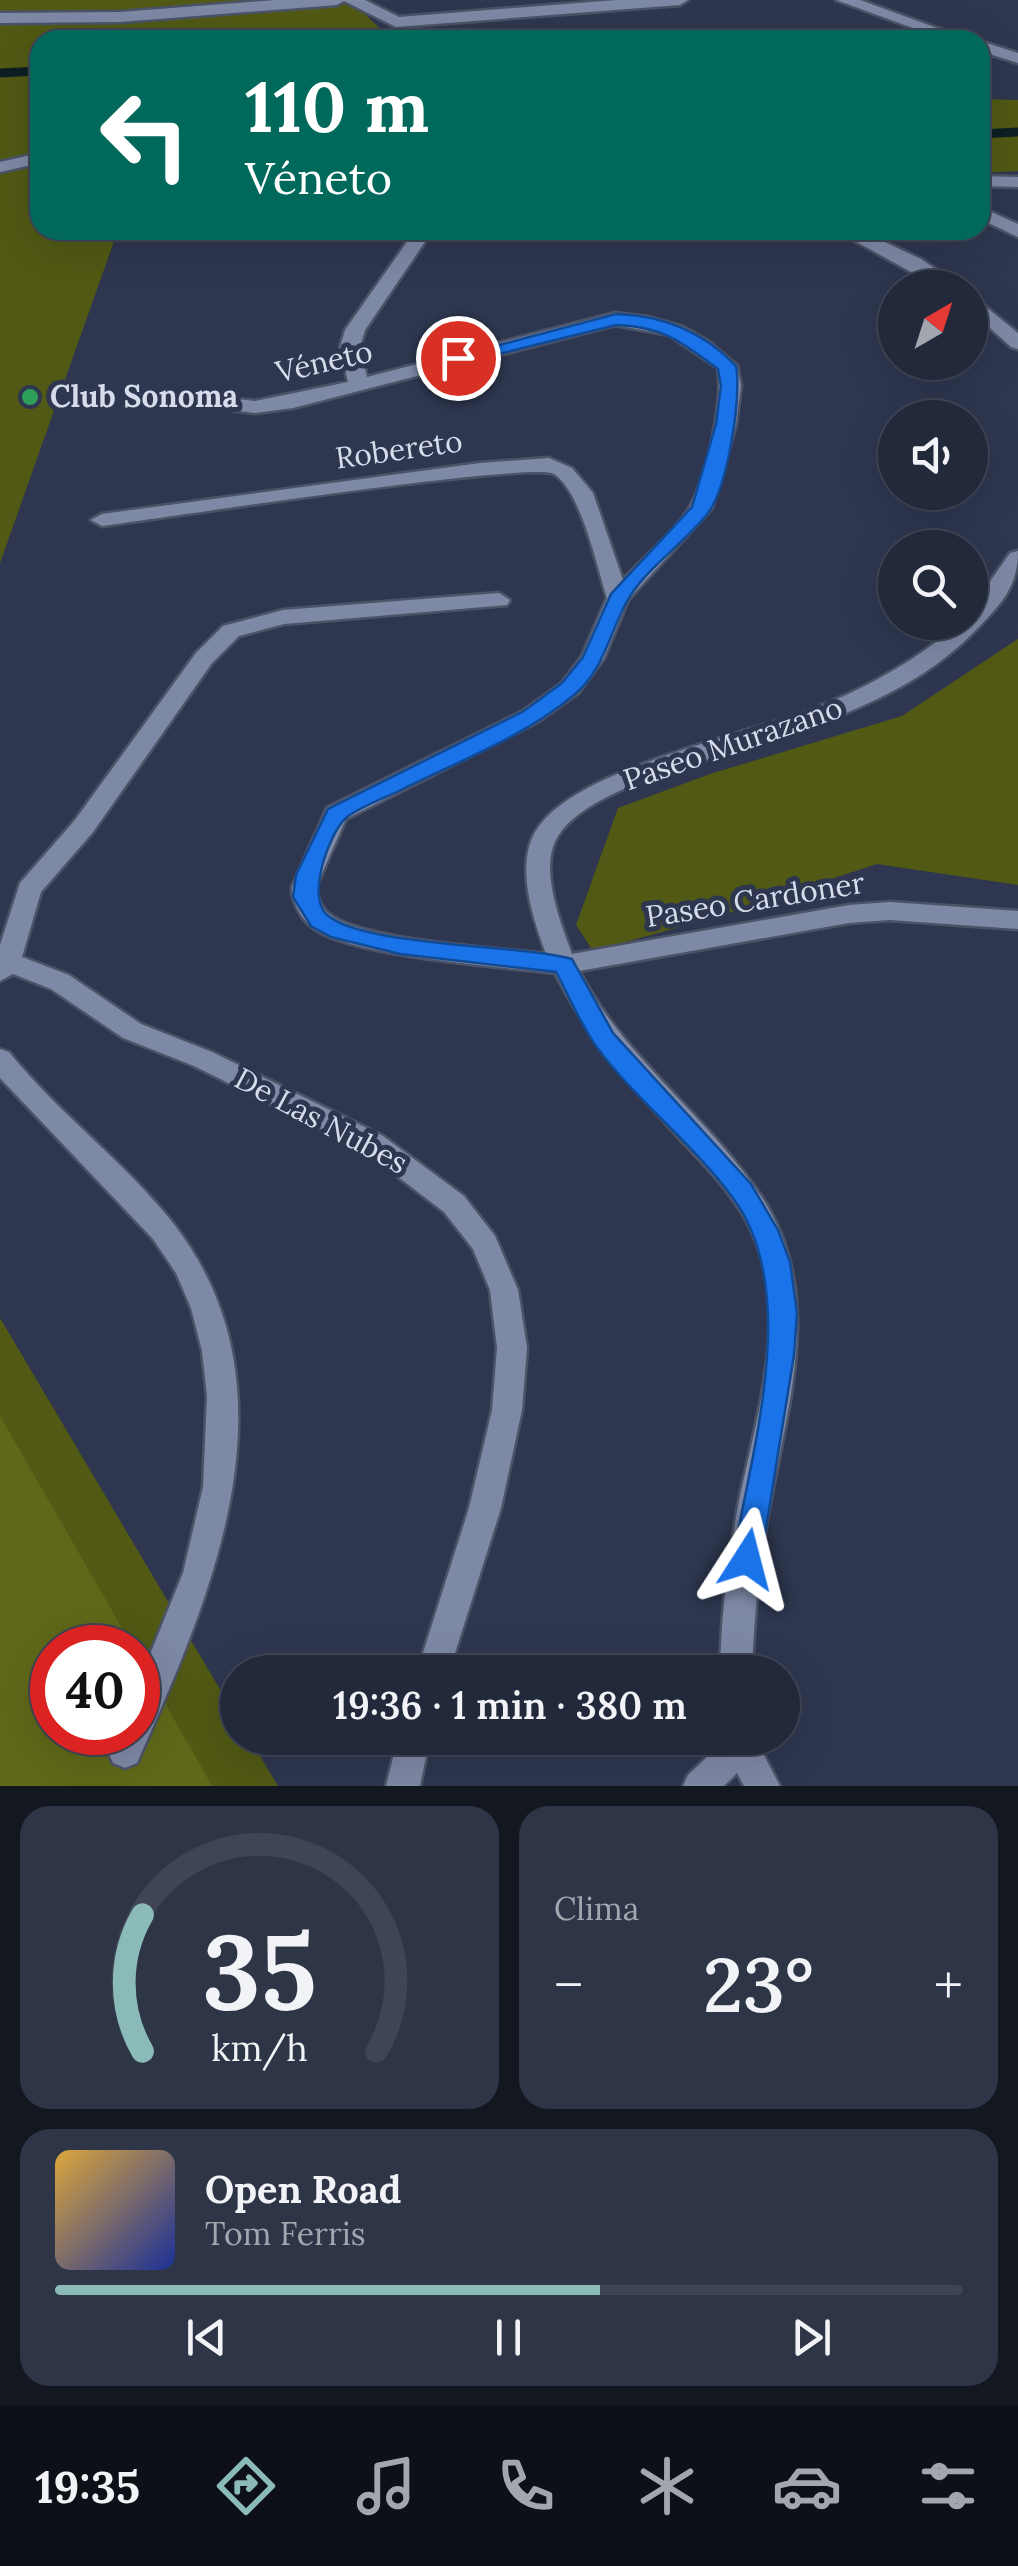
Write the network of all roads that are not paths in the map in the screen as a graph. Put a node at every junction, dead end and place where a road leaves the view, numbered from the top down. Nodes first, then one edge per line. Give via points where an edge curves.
1 (158, 0) edge
2 (337, 0) edge
3 (352, 0) edge
4 (680, 0) edge
5 (844, 0) edge
6 (370, 4) edge
7 (118, 7) edge
8 (0, 18) edge
9 (396, 22) junction
10 (392, 30) edge
11 (932, 30) edge
12 (990, 49) edge
13 (1018, 58) edge
14 (30, 160) edge
15 (0, 167) edge
16 (990, 182) edge
17 (1018, 182) edge
18 (990, 217) edge
19 (1018, 232) edge
20 (417, 240) edge
21 (865, 240) edge
22 (925, 270) edge
23 (988, 316) edge
24 (1018, 343) edge
25 (359, 386) junction
26 (169, 397) dead end
27 (102, 520) dead end
28 (1015, 572) edge
29 (618, 598) junction
30 (499, 600) dead end
31 (1018, 920) edge
32 (563, 965) junction
33 (4, 967) edge
34 (0, 1059) edge
35 (437, 1655) edge
36 (737, 1655) edge
37 (160, 1667) edge
38 (410, 1755) edge
39 (728, 1755) edge
40 (745, 1755) edge
41 (403, 1786) edge
42 (700, 1786) edge
43 (762, 1786) edge

1 - 7 street
2 - 7 street
3 - 6 street
4 - 9 street
5 - 11 street
6 - 9 street
7 - 8 street
9 - 10 street
12 - 13 street
14 - 15 street
16 - 17 street
18 - 19 street
20 - 25 street via 355,330 350,347
21 - 22 street
23 - 24 street
25 - 26 street, Véneto via 255,407
25 - 29 street, Véneto via 616,319 669,327 710,352 727,366 730,386 702,508
27 - 29 street, Robereto via 548,464 582,493
28 - 32 street, Paseo Murazano via 952,642 908,674 828,713 632,777 553,825 542,840 540,876
29 - 32 street, Véneto via 593,658 570,688 531,716 336,814 304,887 319,920 339,931 400,946
30 - 33 street via 283,618 231,631 29,888
31 - 32 street, Paseo Cardoner via 849,914
32 - 36 street, Paseo Murazano via 604,1039 742,1191 777,1262 781,1355 741,1593
33 - 35 street, De Las Nubes via 60,982 132,1031 373,1142 454,1204 485,1244 504,1290 512,1348 506,1410 485,1508
34 - 37 street via 166,1233 196,1281 216,1339 222,1396 218,1488 198,1574
38 - 41 street
39 - 42 street
40 - 43 street

